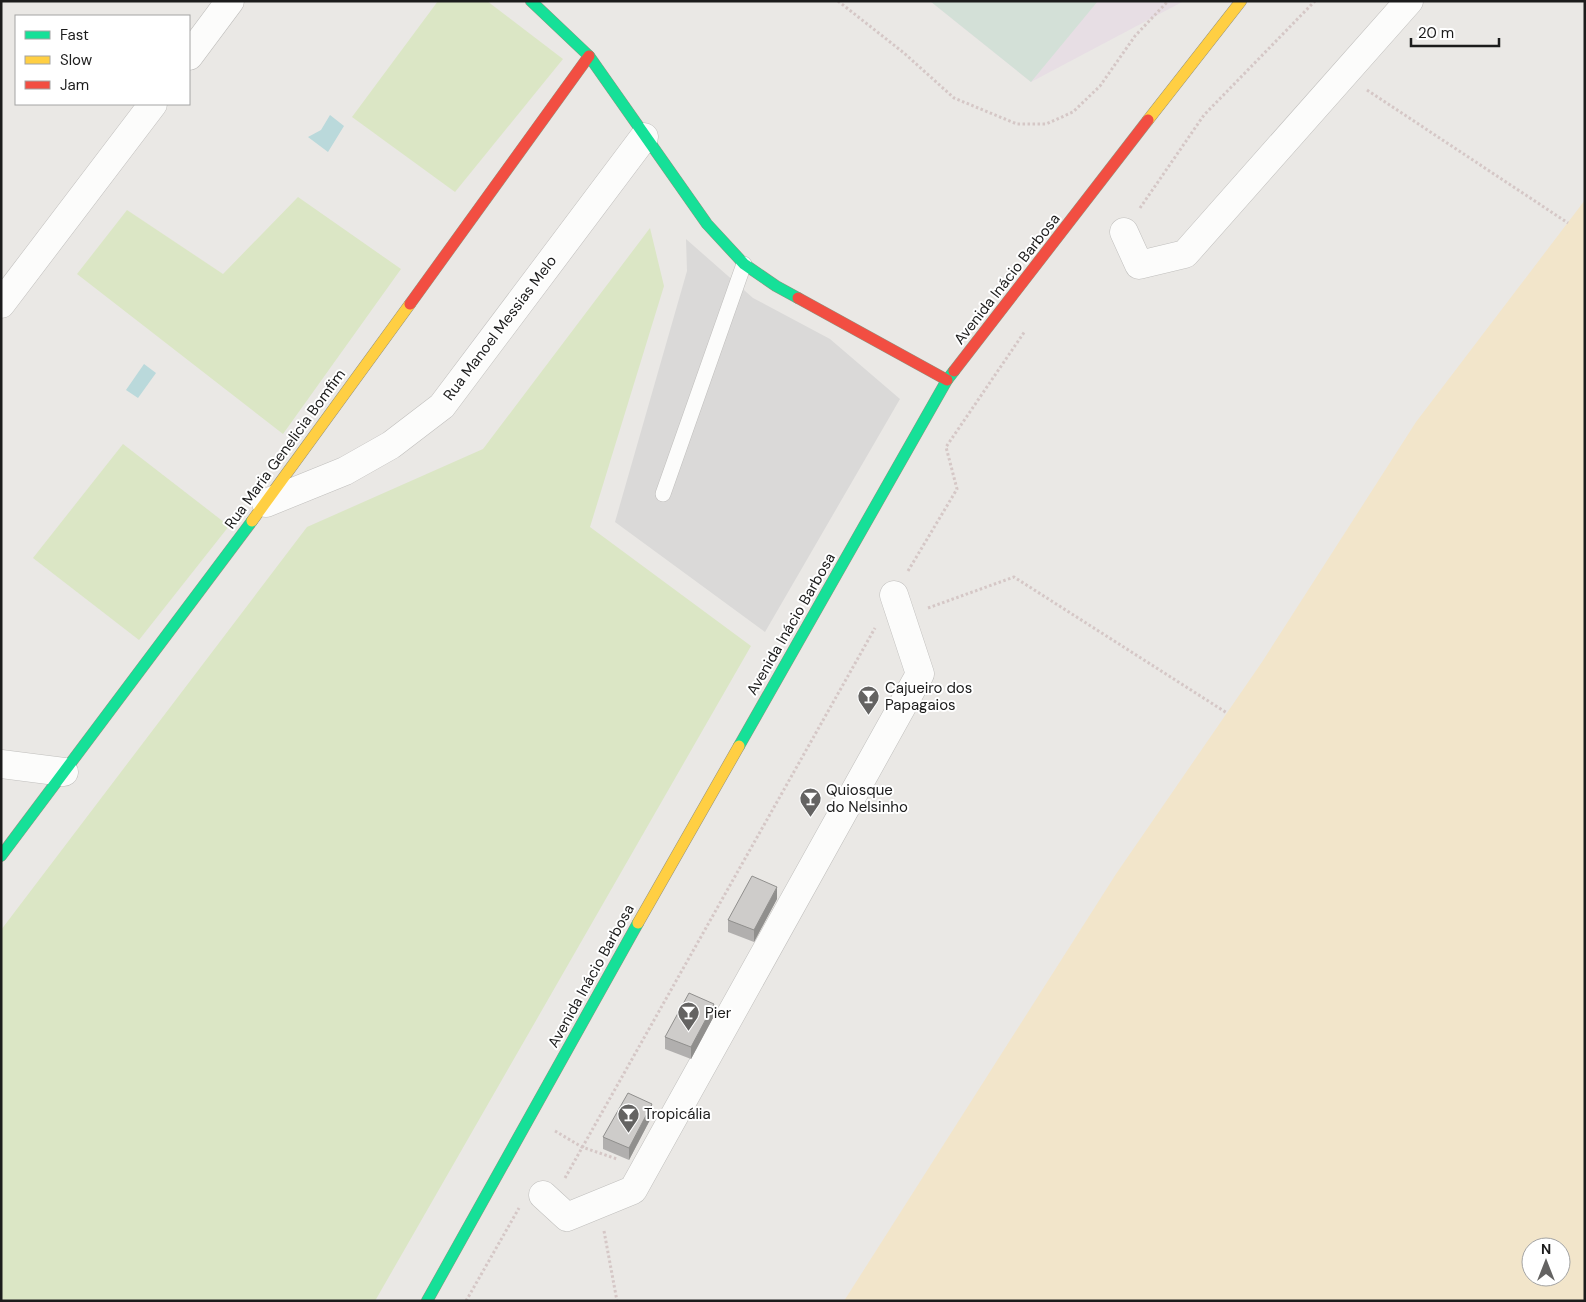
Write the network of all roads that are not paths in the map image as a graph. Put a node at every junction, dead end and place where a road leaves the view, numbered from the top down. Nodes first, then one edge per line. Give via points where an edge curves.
1 (230, 1) edge
2 (531, 1) edge
3 (1241, 1) edge
4 (1409, 1) edge
5 (190, 55) edge
6 (589, 56) junction
7 (152, 105) edge
8 (644, 137) junction
9 (1124, 232) road end
10 (744, 264) junction
11 (1, 304) edge
12 (947, 380) junction
13 (662, 494) dead end
14 (266, 502) junction
15 (898, 606) road end
16 (1, 764) edge
17 (64, 772) junction
18 (1, 856) edge
19 (543, 1195) road end
20 (427, 1301) edge

1 - 5 street
2 - 6 street
3 - 12 street, Avenida Inácio Barbosa
4 - 9 street via 1185,254 1139,264
6 - 8 street
6 - 14 street, Rua Maria Genelicia Bomfim
7 - 11 street
8 - 10 street via 707,224
8 - 14 street, Rua Manoel Messias Melo via 442,406 391,445 345,471
10 - 12 street via 776,286
10 - 13 lane
12 - 20 street, Avenida Inácio Barbosa
14 - 17 street, Rua Maria Genelicia Bomfim
15 - 19 street via 920,674 633,1190 567,1217
16 - 17 street
17 - 18 street, Rua Maria Genelicia Bomfim

